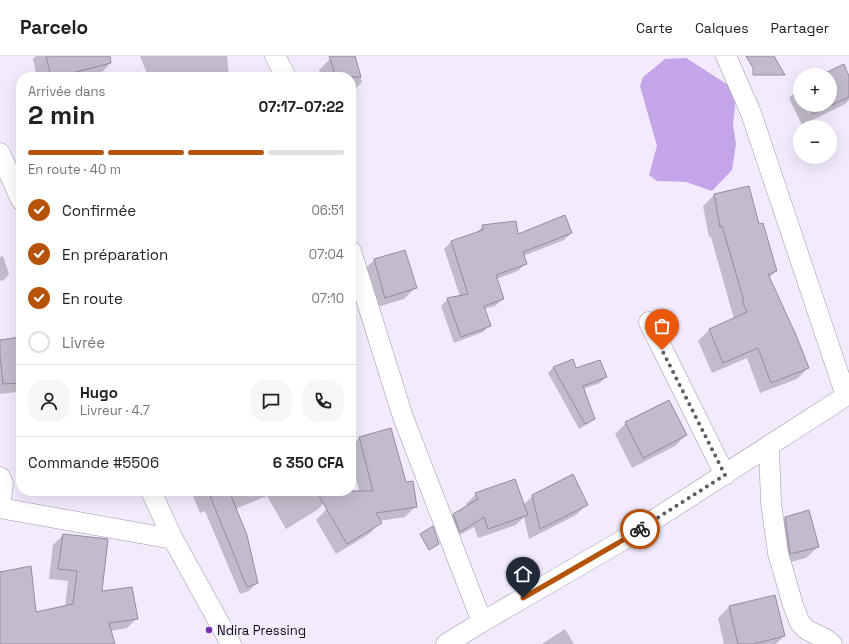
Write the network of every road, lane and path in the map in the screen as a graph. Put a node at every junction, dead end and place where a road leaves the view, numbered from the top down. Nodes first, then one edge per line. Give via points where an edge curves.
1 (275, 56) edge
2 (726, 56) edge
3 (283, 72) edge
4 (0, 153) edge
5 (16, 189) edge
6 (356, 266) edge
7 (649, 322) dead end
8 (848, 395) edge
9 (769, 446) junction
10 (725, 475) junction
11 (0, 477) edge
12 (153, 496) edge
13 (0, 508) edge
14 (173, 539) junction
15 (482, 622) junction
16 (231, 644) edge
17 (446, 644) edge
18 (832, 644) edge

1 - 3 street
2 - 8 street via 751,113
4 - 5 street
6 - 15 street via 403,417
7 - 10 street
8 - 9 street
9 - 10 street
9 - 18 street via 771,503 778,554 793,605 800,623 807,630
10 - 15 street via 618,543
11 - 13 street via 3,483
12 - 14 street
13 - 14 street
14 - 16 street
15 - 17 street

